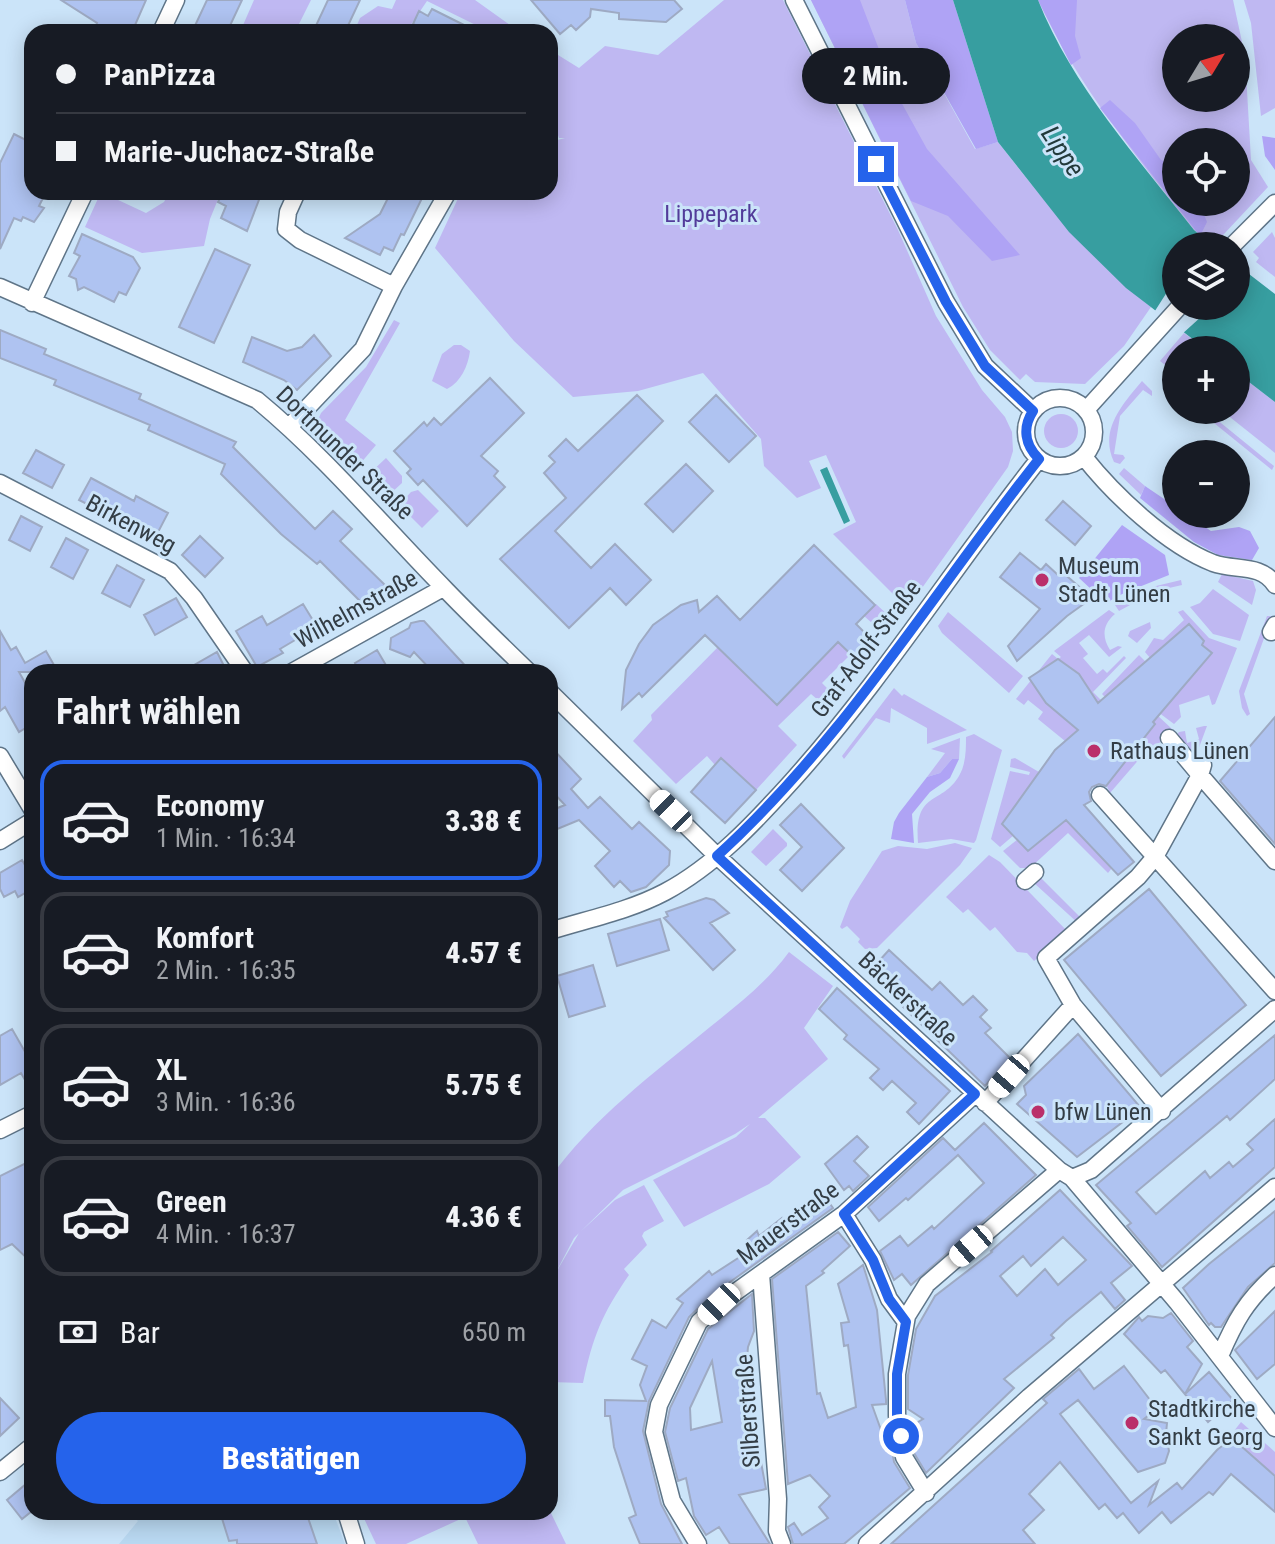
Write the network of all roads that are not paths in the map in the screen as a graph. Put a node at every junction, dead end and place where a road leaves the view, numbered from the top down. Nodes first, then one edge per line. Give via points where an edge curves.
1 (176, 0) edge
2 (794, 0) edge
3 (165, 24) edge
4 (81, 200) edge
5 (293, 200) edge
6 (443, 200) edge
7 (1275, 203) edge
8 (1244, 232) edge
9 (394, 286) junction
10 (0, 287) edge
11 (32, 303) junction
12 (1168, 320) edge
13 (1086, 410) junction
14 (1033, 411) junction
15 (289, 427) junction
16 (1084, 457) junction
17 (1039, 459) junction
18 (0, 483) edge
19 (1275, 585) edge
20 (443, 588) junction
21 (239, 664) edge
22 (306, 664) edge
23 (521, 664) edge
24 (558, 700) edge
25 (1169, 738) dead end
26 (0, 756) edge
27 (1201, 769) junction
28 (1100, 795) dead end
29 (24, 796) edge
30 (24, 826) edge
31 (0, 841) edge
32 (717, 856) junction
33 (1155, 857) junction
34 (1275, 861) edge
35 (558, 929) edge
36 (1275, 991) edge
37 (1073, 1005) junction
38 (1275, 1009) edge
39 (980, 1099) junction
40 (1162, 1111) junction
41 (24, 1118) edge
42 (0, 1130) edge
43 (1066, 1174) junction
44 (1275, 1187) edge
45 (844, 1214) junction
46 (761, 1274) junction
47 (1275, 1275) edge
48 (1162, 1284) junction
49 (906, 1322) junction
50 (1220, 1356) junction
51 (1275, 1428) edge
52 (24, 1452) edge
53 (0, 1472) edge
54 (926, 1493) junction
55 (348, 1520) edge
56 (356, 1544) edge
57 (698, 1544) edge
58 (782, 1544) edge
59 (867, 1544) edge

1 - 3 street
2 - 14 street via 946,302 985,366
4 - 11 street
5 - 9 street via 286,229
6 - 9 street
7 - 8 street
9 - 15 street via 363,349
10 - 11 street, Dortmunder Straße
11 - 15 street, Dortmunder Straße via 257,400
12 - 13 street
13 - 14 street via 1059,398
13 - 16 street via 1093,439
14 - 17 street via 1026,437
15 - 20 street, Dortmunder Straße
16 - 17 street via 1062,466
16 - 19 street via 1099,477 1185,548 1216,564 1269,575
17 - 32 street, Graf-Adolf-Straße via 845,721
18 - 21 street, Birkenweg via 170,571
20 - 22 street, Wilhelmstraße
20 - 23 street, Dortmunder Straße
24 - 32 street
25 - 27 street
26 - 29 street
27 - 33 street
27 - 34 street
28 - 33 street
30 - 31 street
32 - 35 street, Graf-Adolf-Straße via 639,904
32 - 39 street, Bäckerstraße
33 - 36 street
33 - 37 street via 1046,958
37 - 39 street, Mauerstraße
37 - 40 street
38 - 40 street
39 - 43 street, Bäckerstraße
39 - 45 street, Mauerstraße
40 - 43 street via 1091,1170
41 - 42 street
43 - 48 street, Bäckerstraße
43 - 49 street via 927,1284
44 - 48 street
45 - 46 street, Mauerstraße
45 - 49 street
46 - 57 street, Mauerstraße via 699,1322 659,1405 654,1432 663,1471 672,1501
46 - 58 street, Silberstraße
47 - 50 street via 1237,1317
48 - 50 street, Bäckerstraße
48 - 54 street
49 - 54 street via 897,1374 897,1416 904,1457
50 - 51 street, Bäckerstraße
52 - 53 street
54 - 59 street
55 - 56 street

